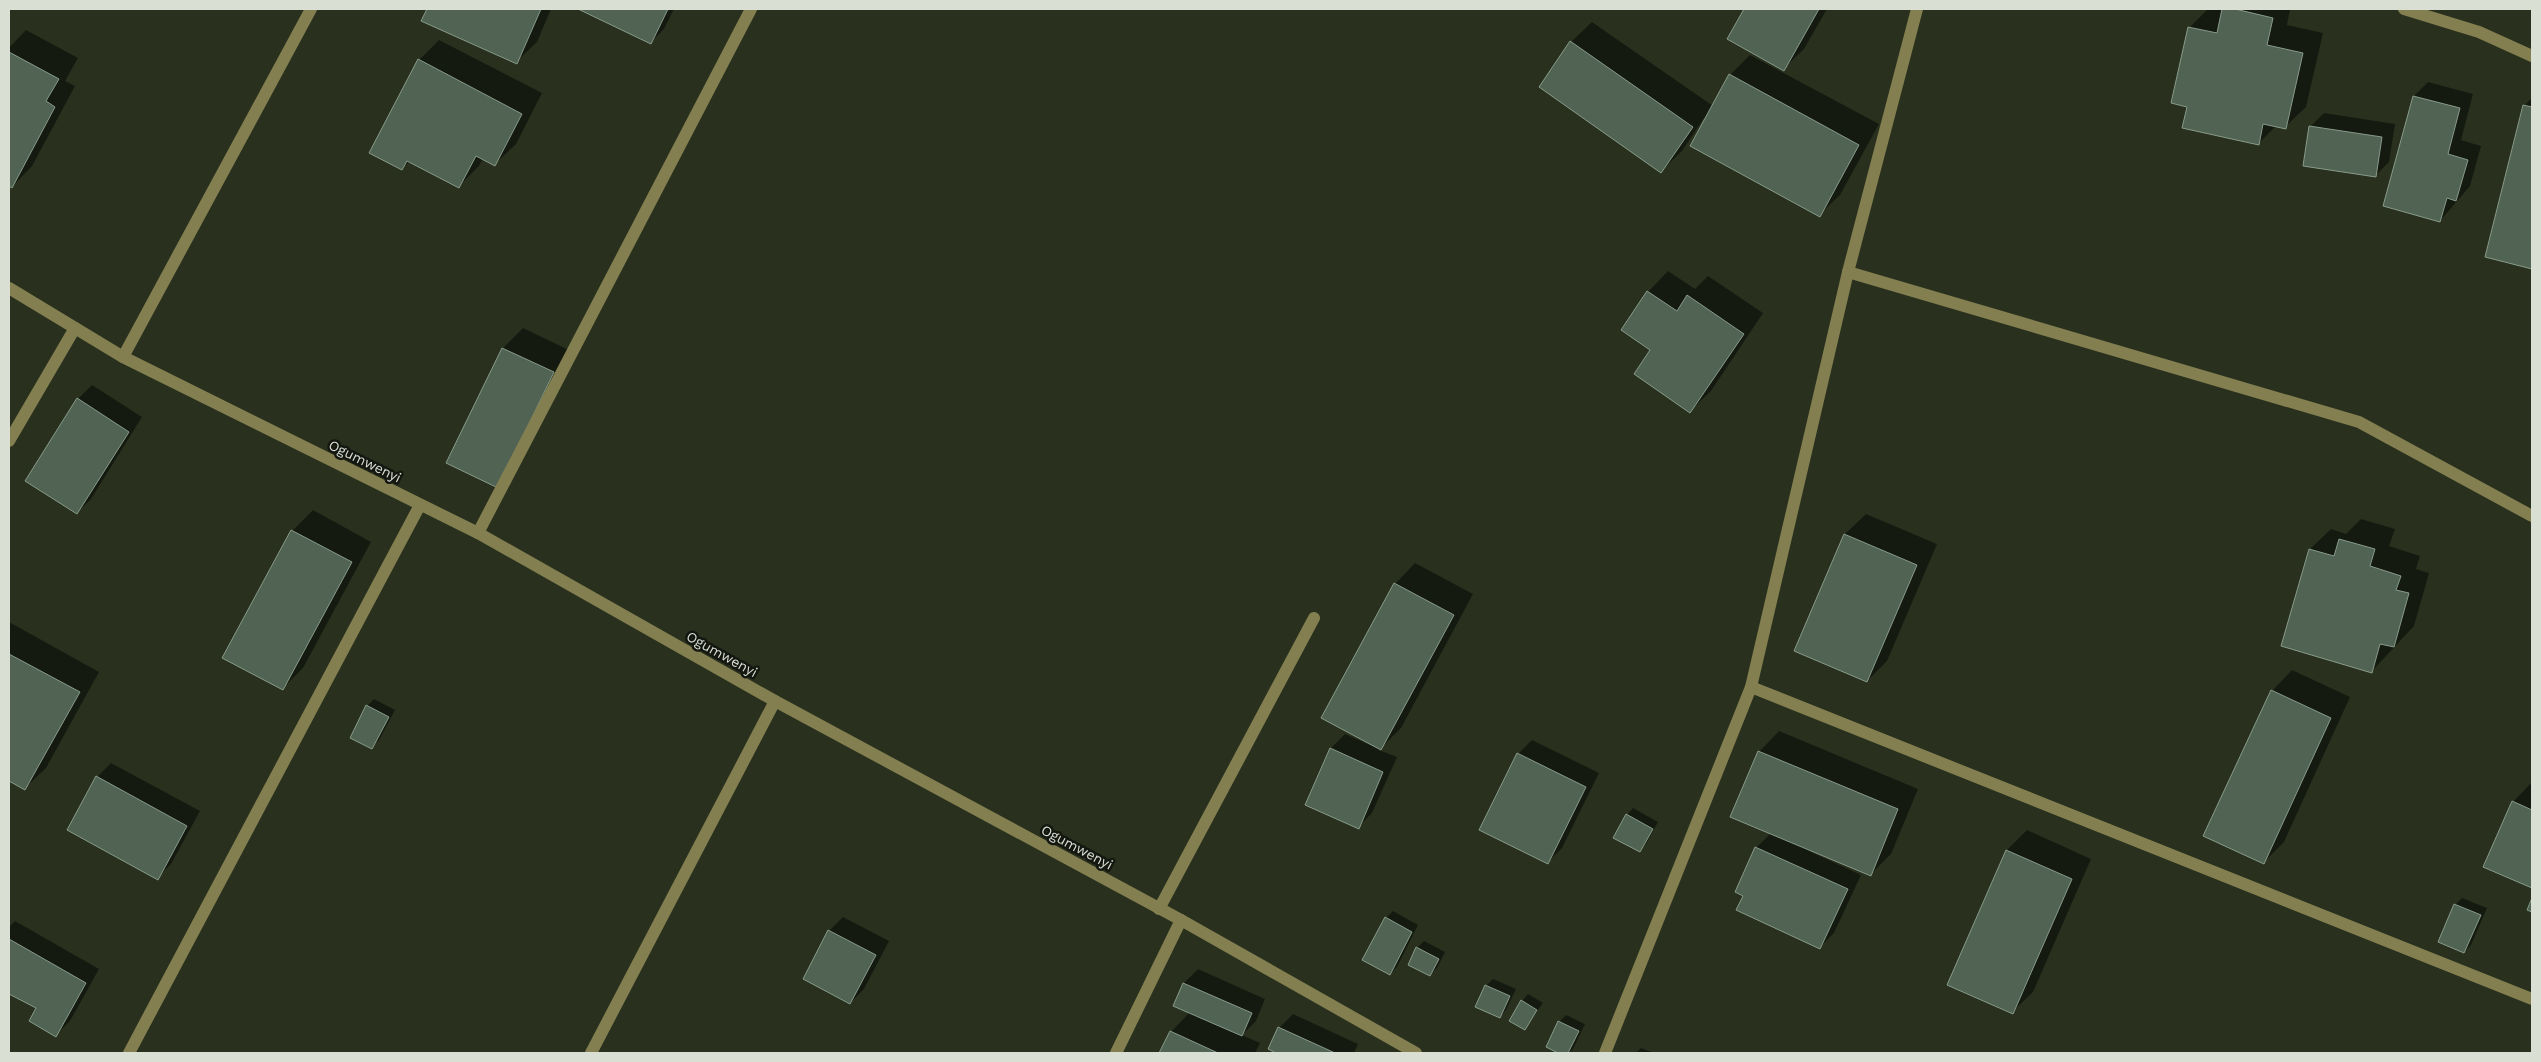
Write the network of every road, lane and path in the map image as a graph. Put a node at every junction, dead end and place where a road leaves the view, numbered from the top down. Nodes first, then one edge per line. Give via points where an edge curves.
1 (311, 9) edge
2 (751, 9) edge
3 (1917, 9) edge
4 (2404, 9) edge
5 (2532, 56) edge
6 (1848, 272) junction
7 (9, 288) edge
8 (75, 328) junction
9 (123, 357) junction
10 (9, 441) edge
11 (420, 505) junction
12 (2532, 516) edge
13 (478, 534) junction
14 (1314, 618) dead end
15 (1751, 687) junction
16 (775, 701) junction
17 (1159, 909) junction
18 (1181, 920) junction
19 (2532, 999) edge
20 (129, 1053) edge
21 (591, 1053) edge
22 (1116, 1053) edge
23 (1416, 1053) edge
24 (1605, 1053) edge

1 - 9 street
2 - 13 street
3 - 6 street
4 - 5 street via 2479,32
6 - 12 street via 2359,422
6 - 15 street
7 - 8 street, Ogumwenyi
8 - 9 street, Ogumwenyi
8 - 10 street
9 - 11 street, Ogumwenyi
11 - 13 street, Ogumwenyi
11 - 20 street
13 - 16 street, Ogumwenyi
14 - 17 street
15 - 19 street
15 - 24 street
16 - 17 street, Ogumwenyi
16 - 21 street
17 - 18 street, Ogumwenyi
18 - 22 street
18 - 23 street, Ogumwenyi

